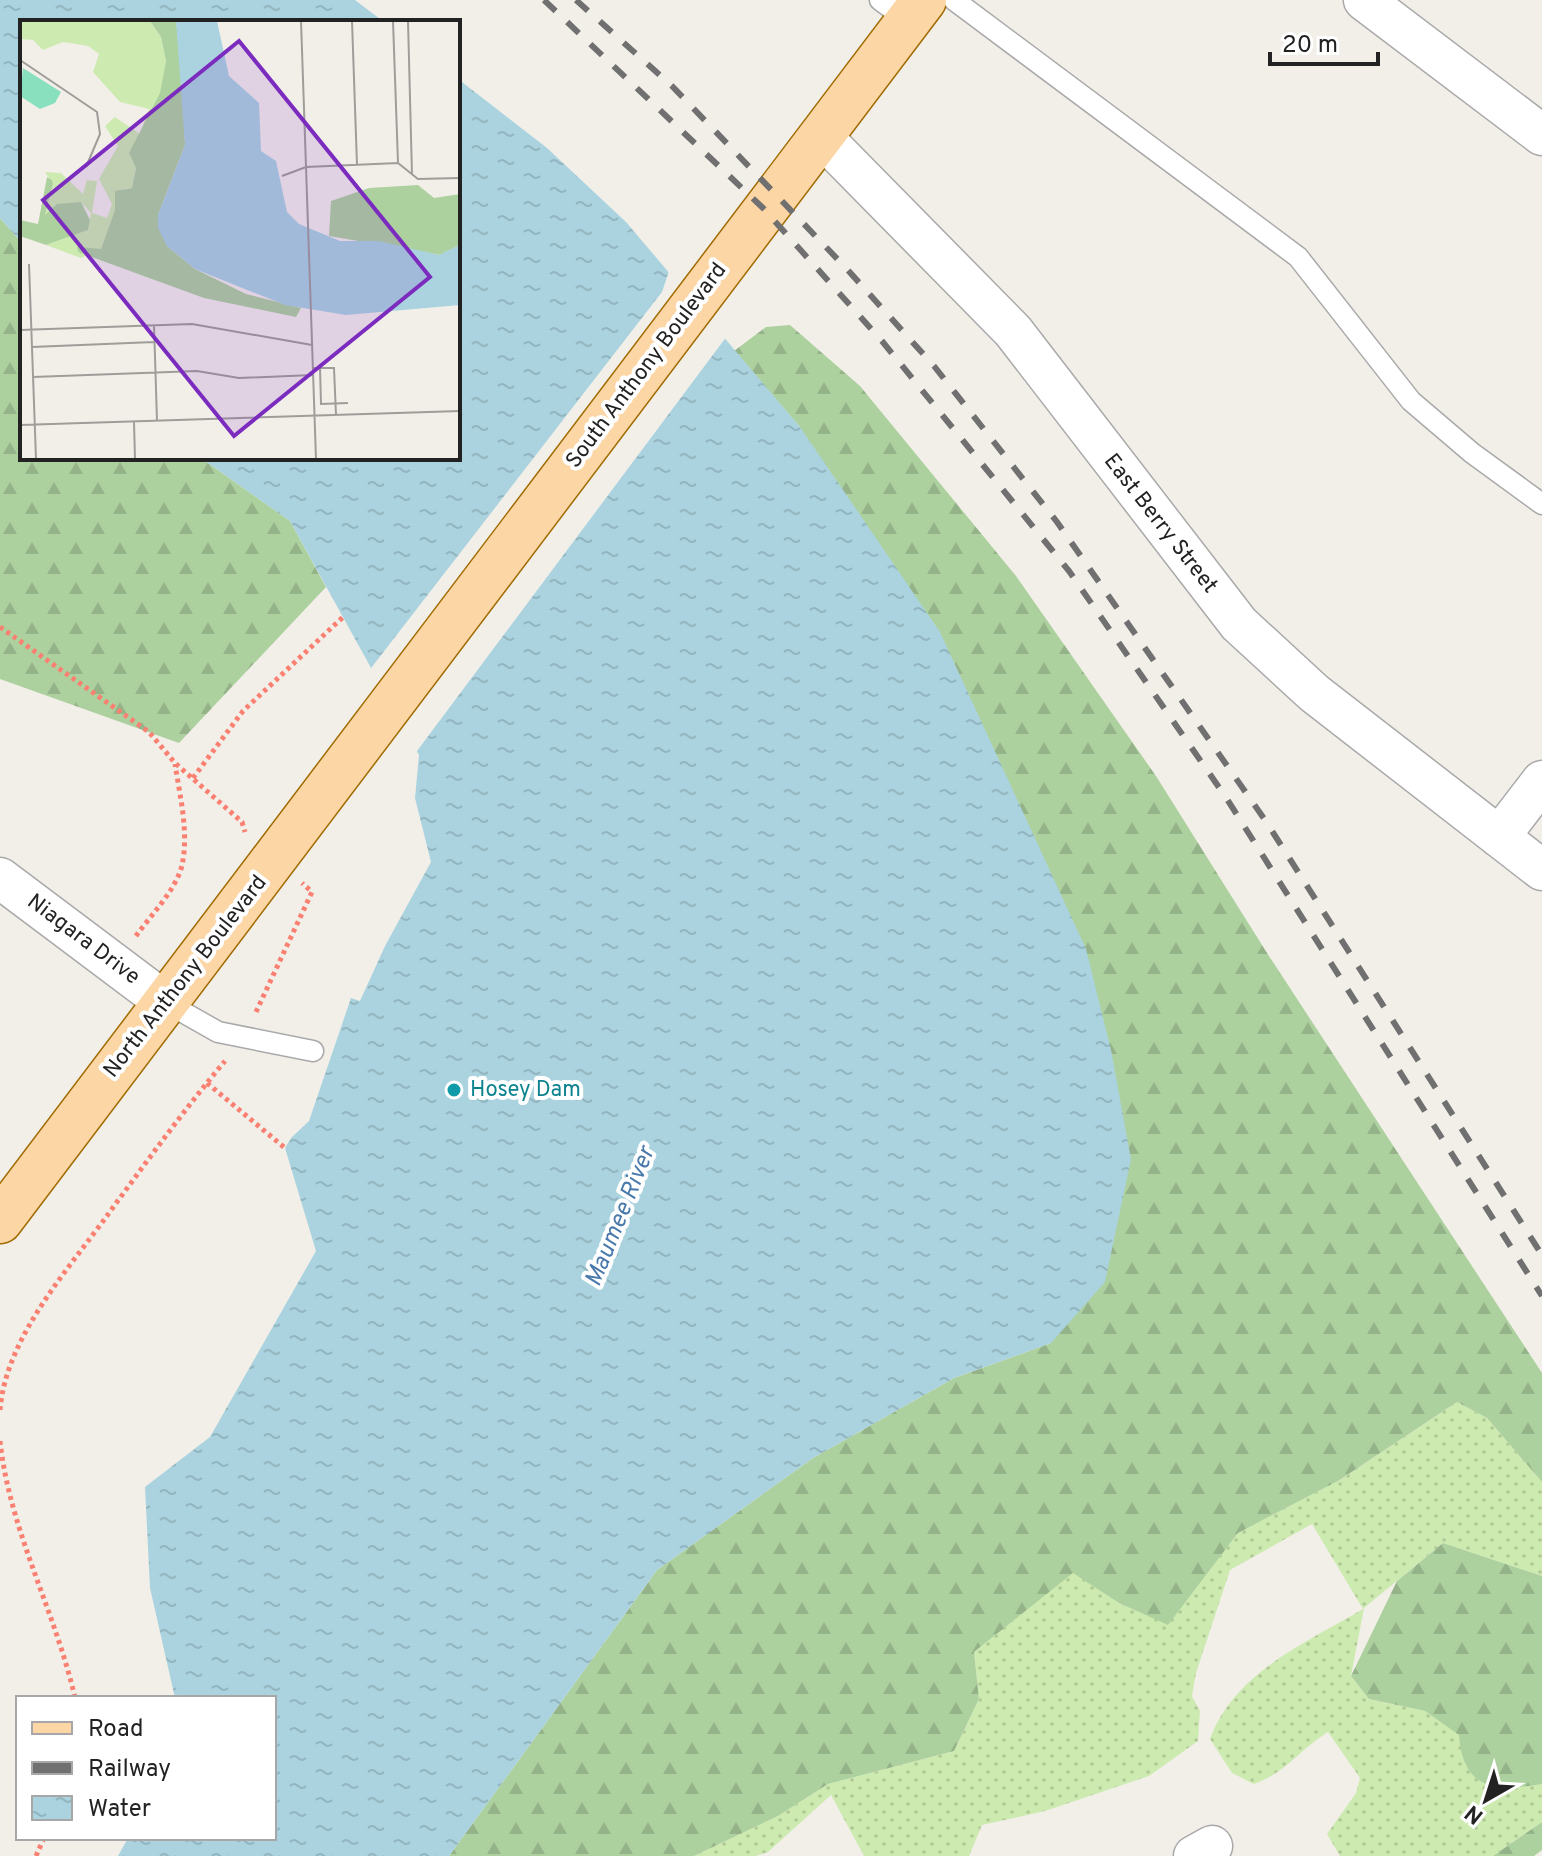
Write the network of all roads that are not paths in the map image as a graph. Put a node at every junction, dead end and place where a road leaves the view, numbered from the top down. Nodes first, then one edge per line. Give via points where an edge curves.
1 (954, 0) edge
2 (1364, 0) edge
3 (904, 7) edge
4 (820, 135) junction
5 (1542, 135) edge
6 (1542, 504) edge
7 (370, 733) joint
8 (1542, 781) edge
9 (1499, 837) junction
10 (1542, 870) edge
11 (0, 878) edge
12 (165, 1002) junction
13 (313, 1051) dead end
14 (0, 1221) edge

1 - 6 lane via 1298,257 1411,401
2 - 5 street
3 - 4 main road, South Anthony Boulevard
4 - 7 main road, South Anthony Boulevard
4 - 9 street, East Berry Street via 1013,331 1239,624 1314,693
7 - 12 main road, North Anthony Boulevard
8 - 9 street
9 - 10 street, East Berry Street
11 - 12 street, Niagara Drive
12 - 13 lane via 218,1032
12 - 14 main road, North Anthony Boulevard

